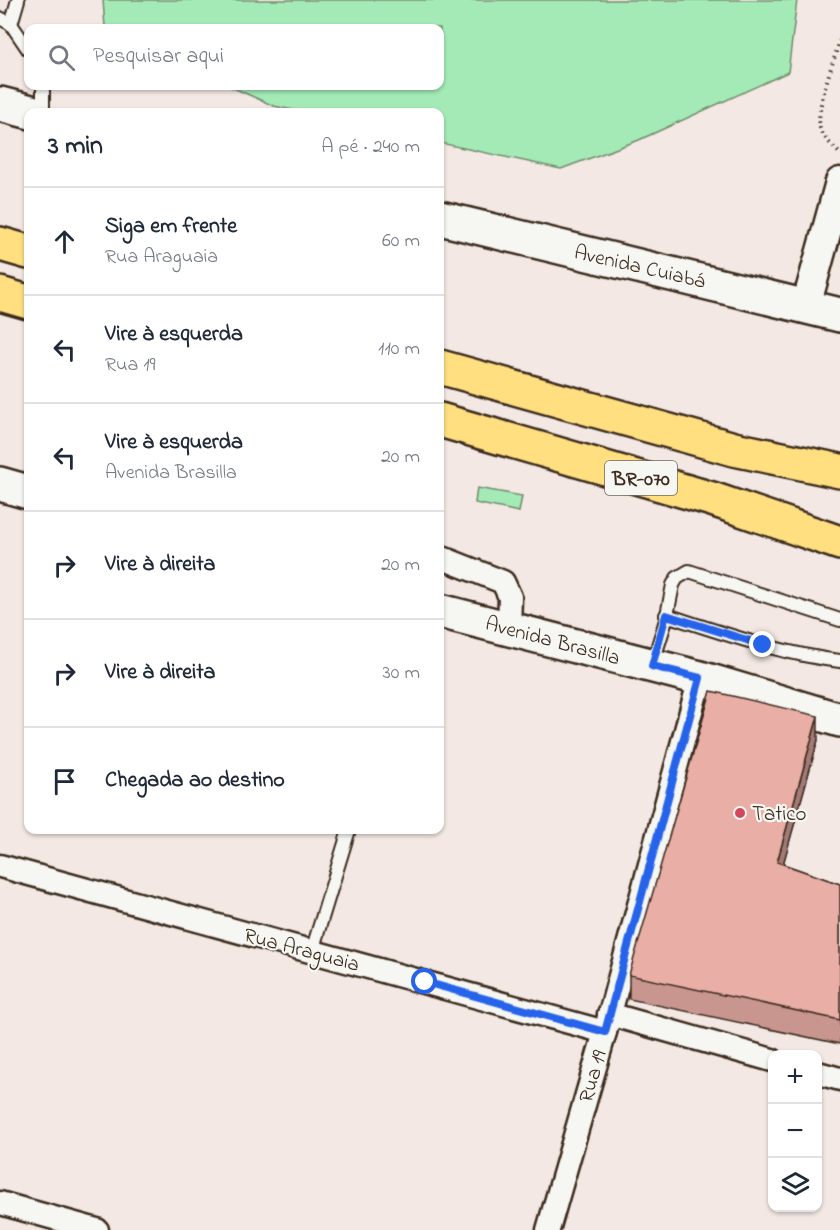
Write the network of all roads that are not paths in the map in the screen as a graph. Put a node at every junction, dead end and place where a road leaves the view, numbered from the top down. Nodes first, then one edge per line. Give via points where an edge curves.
1 (18, 0) edge
2 (6, 21) edge
3 (24, 44) edge
4 (43, 90) edge
5 (0, 104) edge
6 (43, 108) edge
7 (24, 110) edge
8 (840, 182) edge
9 (444, 219) edge
10 (0, 244) edge
11 (24, 251) edge
12 (0, 294) edge
13 (24, 301) edge
14 (806, 306) junction
15 (840, 315) edge
16 (444, 368) edge
17 (444, 421) edge
18 (840, 471) edge
19 (0, 484) edge
20 (24, 491) edge
21 (840, 543) edge
22 (444, 559) edge
23 (444, 612) edge
24 (666, 615) junction
25 (840, 620) edge
26 (509, 629) junction
27 (840, 661) edge
28 (652, 666) junction
29 (700, 678) junction
30 (840, 720) edge
31 (348, 834) edge
32 (0, 866) edge
33 (312, 951) junction
34 (607, 1023) junction
35 (768, 1059) edge
36 (822, 1074) edge
37 (840, 1079) edge
38 (0, 1203) edge
39 (97, 1230) edge
40 (548, 1230) edge

1 - 2 lane
2 - 3 lane
4 - 6 lane
5 - 7 main road
8 - 14 street
9 - 14 main road, Avenida Cuiabá
10 - 11 highway
12 - 13 highway
14 - 15 main road, Avenida Cuiabá
16 - 18 highway, BR-070 via 734,449
17 - 21 highway, BR-070 via 712,499
19 - 20 main road
22 - 26 street via 504,582 510,597
23 - 26 main road, Avenida Brasilla
24 - 25 lane via 673,585 689,571
24 - 27 lane via 782,651
24 - 28 lane
26 - 28 main road, Avenida Brasilla
28 - 29 main road, Avenida Brasilla
29 - 30 main road, Avenida Brasilla
29 - 34 street, Rua 19
31 - 33 lane
32 - 33 street, Rua Araguaia
33 - 34 street, Rua Araguaia
34 - 35 street, Rua Araguaia
34 - 40 street, Rua 19
36 - 37 street
38 - 39 street

